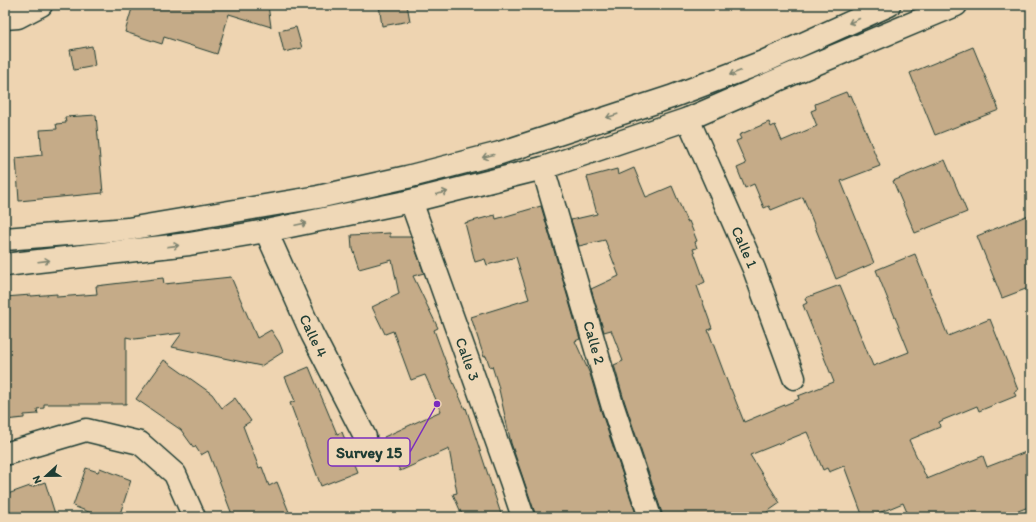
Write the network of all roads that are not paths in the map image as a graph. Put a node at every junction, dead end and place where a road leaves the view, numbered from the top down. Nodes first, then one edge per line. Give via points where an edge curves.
1 (41, 5) edge
2 (889, 5) edge
3 (956, 5) edge
4 (5, 18) edge
5 (688, 119) junction
6 (543, 168) junction
7 (411, 201) junction
8 (266, 232) junction
9 (5, 239) edge
10 (5, 264) edge
11 (794, 378) dead end
12 (365, 437) dead end
13 (5, 454) edge
14 (194, 517) edge
15 (523, 517) edge
16 (650, 517) edge

1 - 4 street via 18,17
2 -> 9 street via 756,65 671,97 500,153 310,198 128,229
3 - 5 street
5 - 6 street
5 - 11 street, Calle 1 via 754,269
7 -> 6 street
6 - 16 street, Calle 2 via 612,404
8 -> 7 street
7 - 15 street, Calle 3
10 -> 8 street via 189,244
8 - 12 street, Calle 4 via 312,334
13 - 14 street via 86,430 140,443 175,474

